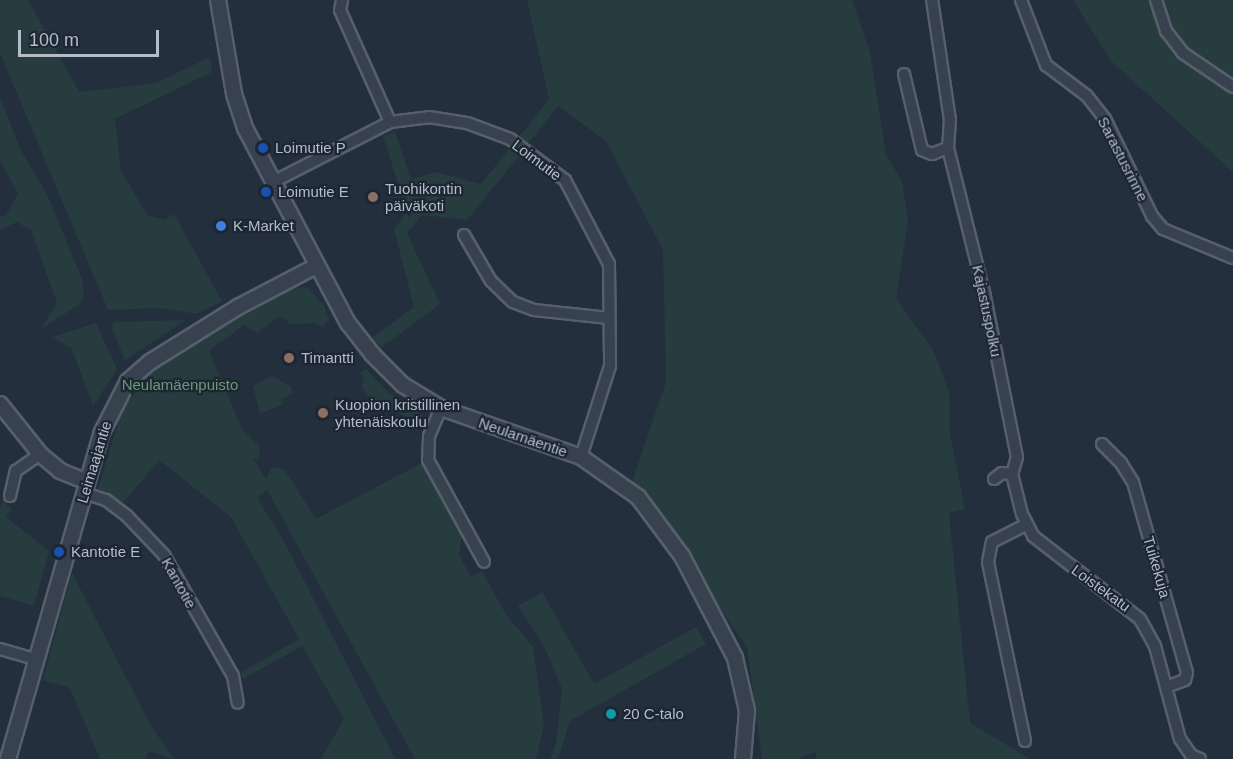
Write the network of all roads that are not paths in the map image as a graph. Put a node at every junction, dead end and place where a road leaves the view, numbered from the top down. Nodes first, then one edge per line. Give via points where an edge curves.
1 (218, 0) edge
2 (932, 0) edge
3 (1021, 0) edge
4 (1156, 0) edge
5 (341, 6) edge
6 (904, 74) dead end
7 (1233, 87) edge
8 (390, 122) junction
9 (948, 148) junction
10 (271, 183) junction
11 (464, 235) dead end
12 (1233, 258) edge
13 (316, 266) junction
14 (609, 318) junction
15 (0, 404) edge
16 (441, 408) junction
17 (1102, 444) dead end
18 (40, 454) junction
19 (581, 457) junction
20 (1012, 474) junction
21 (994, 479) dead end
22 (86, 487) junction
23 (10, 496) dead end
24 (1027, 524) junction
25 (484, 562) dead end
26 (0, 649) edge
27 (36, 659) junction
28 (1166, 687) junction
29 (238, 703) dead end
30 (1025, 741) dead end
31 (8, 759) edge
32 (743, 759) edge
33 (1200, 759) edge

1 - 10 street, Neulamäentie via 234,94
2 - 9 street via 950,120
3 - 12 street, Sarastusrinne via 1046,65 1087,96 1106,119 1152,216 1163,230
4 - 7 street via 1166,31 1183,53
5 - 8 street
6 - 9 street via 922,150 932,153
8 - 10 street, Loimutie
8 - 14 street, Loimutie via 429,117 467,123 510,139 565,180 609,264
9 - 20 street, Kajastuspolku via 984,292 1017,457
10 - 13 street, Neulamäentie
11 - 14 street via 491,281 513,302 534,310
13 - 16 street, Neulamäentie via 372,354 404,385
13 - 22 street, Leimaajantie via 238,307 150,362 128,381 108,416
14 - 19 street, Loimutie via 610,366
15 - 18 street
16 - 19 street, Neulamäentie
16 - 25 street via 429,436 428,460
17 - 28 street, Tuikekuja via 1133,482 1187,673 1185,680
18 - 22 street
18 - 23 street via 16,471
19 - 32 street, Neulamäentie via 638,497 659,521 711,608 735,658 744,688 747,711
20 - 21 street via 1002,473
20 - 24 street, Loistekatu
22 - 27 street, Leimaajantie
22 - 29 street, Kantotie via 127,516 164,555 234,675
24 - 28 street, Loistekatu via 1033,536 1054,555 1140,619 1155,646
24 - 30 street via 992,542 988,562
26 - 27 street
27 - 31 street, Leimaajantie
28 - 33 street, Loistekatu via 1185,748

